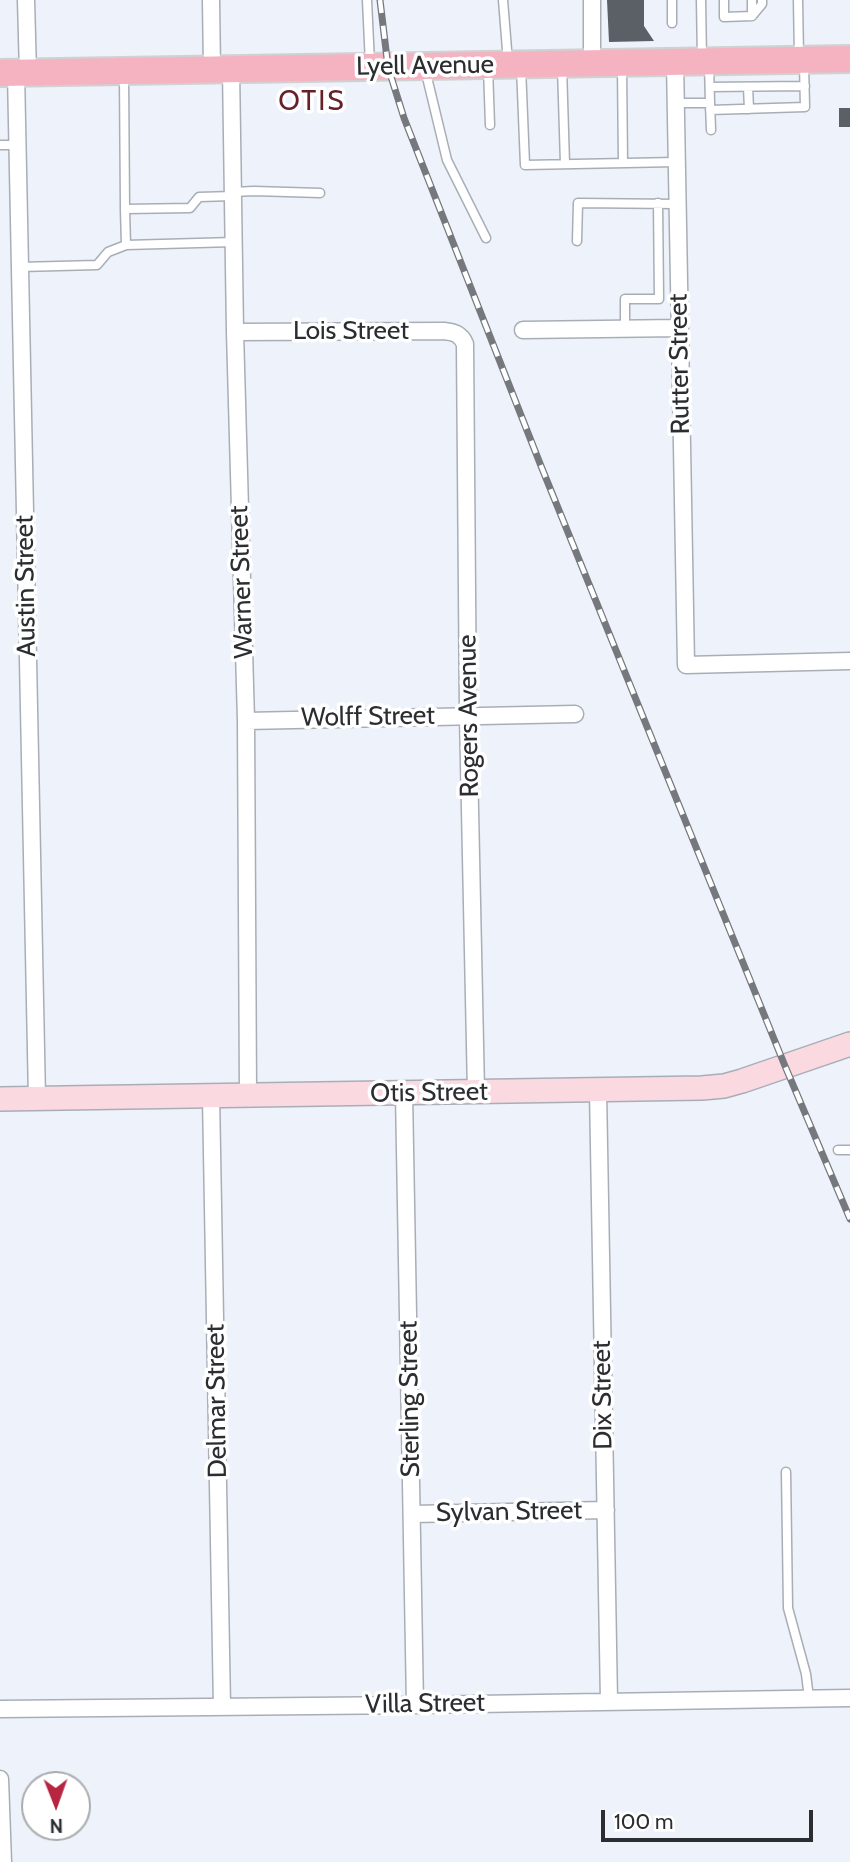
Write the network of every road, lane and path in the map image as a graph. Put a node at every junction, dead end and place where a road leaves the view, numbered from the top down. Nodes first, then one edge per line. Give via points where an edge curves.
1 (26, 0) edge
2 (211, 0) edge
3 (367, 0) edge
4 (503, 0) edge
5 (592, 0) edge
6 (672, 0) edge
7 (701, 0) edge
8 (724, 0) edge
9 (752, 0) edge
10 (762, 0) edge
11 (798, 0) edge
12 (752, 16) junction
13 (672, 23) dead end
14 (850, 60) edge
15 (675, 62) junction
16 (622, 63) junction
17 (562, 64) junction
18 (592, 64) junction
19 (506, 65) junction
20 (424, 66) junction
21 (370, 67) junction
22 (803, 69) junction
23 (222, 70) junction
24 (707, 70) junction
25 (124, 71) junction
26 (14, 73) edge
27 (748, 87) junction
28 (676, 103) junction
29 (710, 106) junction
30 (749, 108) junction
31 (490, 125) dead end
32 (711, 130) dead end
33 (0, 145) edge
34 (17, 145) junction
35 (677, 162) junction
36 (623, 163) junction
37 (565, 164) junction
38 (320, 193) dead end
39 (233, 194) junction
40 (658, 203) junction
41 (677, 204) junction
42 (125, 209) junction
43 (486, 238) dead end
44 (234, 242) junction
45 (578, 242) dead end
46 (126, 245) junction
47 (678, 263) junction
48 (659, 264) junction
49 (20, 267) junction
50 (679, 327) junction
51 (625, 328) junction
52 (523, 330) dead end
53 (235, 332) junction
54 (463, 340) joint
55 (850, 661) edge
56 (575, 714) dead end
57 (468, 715) junction
58 (246, 720) junction
59 (850, 1044) edge
60 (598, 1090) junction
61 (476, 1092) junction
62 (404, 1093) junction
63 (248, 1095) junction
64 (211, 1096) junction
65 (0, 1099) edge
66 (37, 1099) junction
67 (838, 1150) dead end
68 (850, 1150) edge
69 (786, 1472) dead end
70 (606, 1510) junction
71 (413, 1514) junction
72 (808, 1698) junction
73 (850, 1698) edge
74 (609, 1701) junction
75 (415, 1705) junction
76 (222, 1707) junction
77 (0, 1709) edge
78 (0, 1779) edge
79 (0, 1788) edge
80 (3, 1862) edge

1 - 26 street, Austin Street
2 - 23 street, Warner Street
3 - 21 lane
4 - 19 lane
5 - 18 street
6 - 13 lane
7 - 24 lane
8 - 12 lane via 724,17
9 - 12 lane
10 - 12 lane
11 - 22 lane
14 - 22 main road, Lyell Avenue
15 - 16 main road, Lyell Avenue
15 - 24 main road, Lyell Avenue
15 - 28 street, Rutter Street
16 - 18 main road, Lyell Avenue
16 - 36 lane
17 - 18 main road, Lyell Avenue
17 - 19 main road, Lyell Avenue
17 - 37 lane
19 - 20 main road, Lyell Avenue
19 - 31 lane
19 - 37 lane via 525,165
20 - 21 main road, Lyell Avenue
20 - 43 lane via 447,160
21 - 23 main road, Lyell Avenue
22 - 24 main road, Lyell Avenue
22 - 27 lane
22 - 30 lane via 805,107
23 - 25 main road, Lyell Avenue
23 - 39 street, Warner Street
24 - 27 lane
24 - 29 lane
25 - 26 main road, Lyell Avenue
25 - 42 lane
26 - 34 street, Austin Street
27 - 30 lane
28 - 29 lane
28 - 35 street, Rutter Street
29 - 30 lane
29 - 32 lane
33 - 34 lane
34 - 49 street, Austin Street
35 - 36 lane
35 - 41 street, Rutter Street
36 - 37 lane
38 - 39 lane
39 - 42 lane via 200,197 190,208
39 - 44 street, Warner Street
40 - 41 lane
40 - 45 lane via 578,203
40 - 48 lane
41 - 47 street, Rutter Street
42 - 46 lane
44 - 46 lane
44 - 53 street, Warner Street
46 - 49 lane via 108,253 97,265
47 - 48 lane
47 - 50 street, Rutter Street
48 - 51 lane via 659,299 625,299
49 - 66 street, Austin Street
50 - 51 street
50 - 55 street, Rutter Street via 686,665
51 - 52 street
53 - 54 street, Lois Street via 444,331
53 - 58 street, Warner Street
54 - 57 street, Rogers Avenue
56 - 57 street, Wolff Street
57 - 58 street, Wolff Street
57 - 61 street, Rogers Avenue
58 - 63 street, Warner Street
59 - 60 street, Otis Street via 724,1086
60 - 61 street, Otis Street
60 - 70 street, Dix Street
61 - 62 street, Otis Street
62 - 63 street, Otis Street
62 - 71 street, Sterling Street
63 - 64 street, Otis Street
64 - 66 street, Otis Street
64 - 76 street, Delmar Street
65 - 66 street, Otis Street
67 - 68 lane
69 - 72 lane via 788,1608
70 - 71 street, Sylvan Street
70 - 74 street, Dix Street
71 - 75 street, Sterling Street
72 - 73 street, Villa Street
72 - 74 street, Villa Street
74 - 75 street, Villa Street
75 - 76 street, Villa Street
76 - 77 street, Villa Street
78 - 79 street
79 - 80 street

